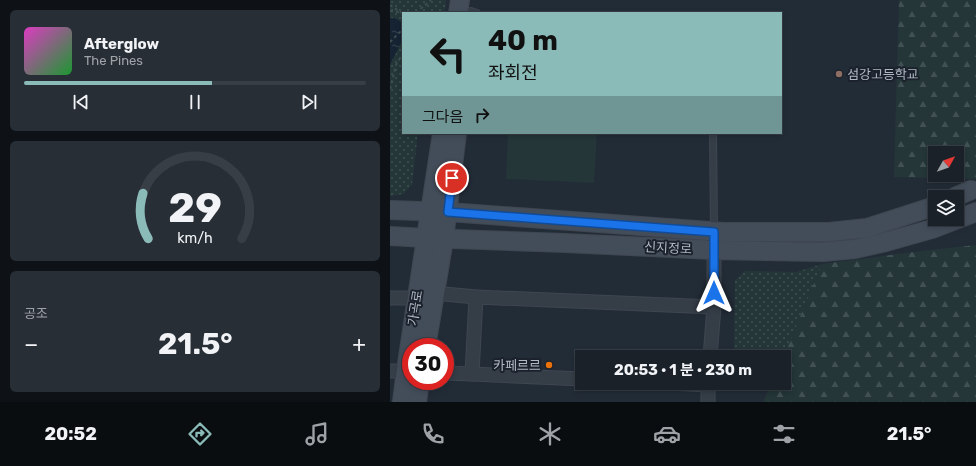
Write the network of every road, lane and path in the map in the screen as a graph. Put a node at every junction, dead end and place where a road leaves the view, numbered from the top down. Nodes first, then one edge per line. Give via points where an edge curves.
1 (431, 0) edge
2 (390, 5) edge
3 (390, 11) edge
4 (400, 12) joint
5 (417, 12) edge
6 (402, 30) edge
7 (390, 42) edge
8 (402, 55) edge
9 (390, 89) edge
10 (442, 134) edge
11 (457, 134) edge
12 (713, 134) edge
13 (928, 208) edge
14 (390, 210) edge
15 (439, 212) junction
16 (976, 212) edge
17 (714, 232) junction
18 (390, 236) edge
19 (426, 238) junction
20 (444, 239) junction
21 (714, 250) junction
22 (444, 294) dead end
23 (476, 297) junction
24 (390, 298) edge
25 (406, 298) dead end
26 (714, 307) junction
27 (428, 338) edge
28 (711, 350) edge
29 (454, 373) edge
30 (472, 374) junction
31 (575, 379) edge
32 (419, 390) edge
33 (708, 390) edge
34 (402, 402) edge
35 (417, 402) edge
36 (708, 402) edge

1 - 5 path
2 - 4 path
3 - 4 path
6 - 7 path
8 - 9 path via 396,65
10 - 15 street
11 - 15 street
12 - 17 lane
13 - 17 street via 867,228 829,232
14 - 15 street
15 - 17 street
15 - 19 street, 가곡로
15 - 20 street, 가곡로
16 - 21 street, 신지정로 via 932,229 855,249 823,252
17 - 21 street
18 - 19 street, 신지정로
19 - 20 street, 신지정로
19 - 34 street, 가곡로
20 - 21 street, 신지정로
20 - 27 street, 가곡로
21 - 26 street
22 - 23 street
23 - 26 street
23 - 30 street
24 - 25 street
26 - 28 street
29 - 30 street
30 - 31 street
32 - 35 street
33 - 36 street

